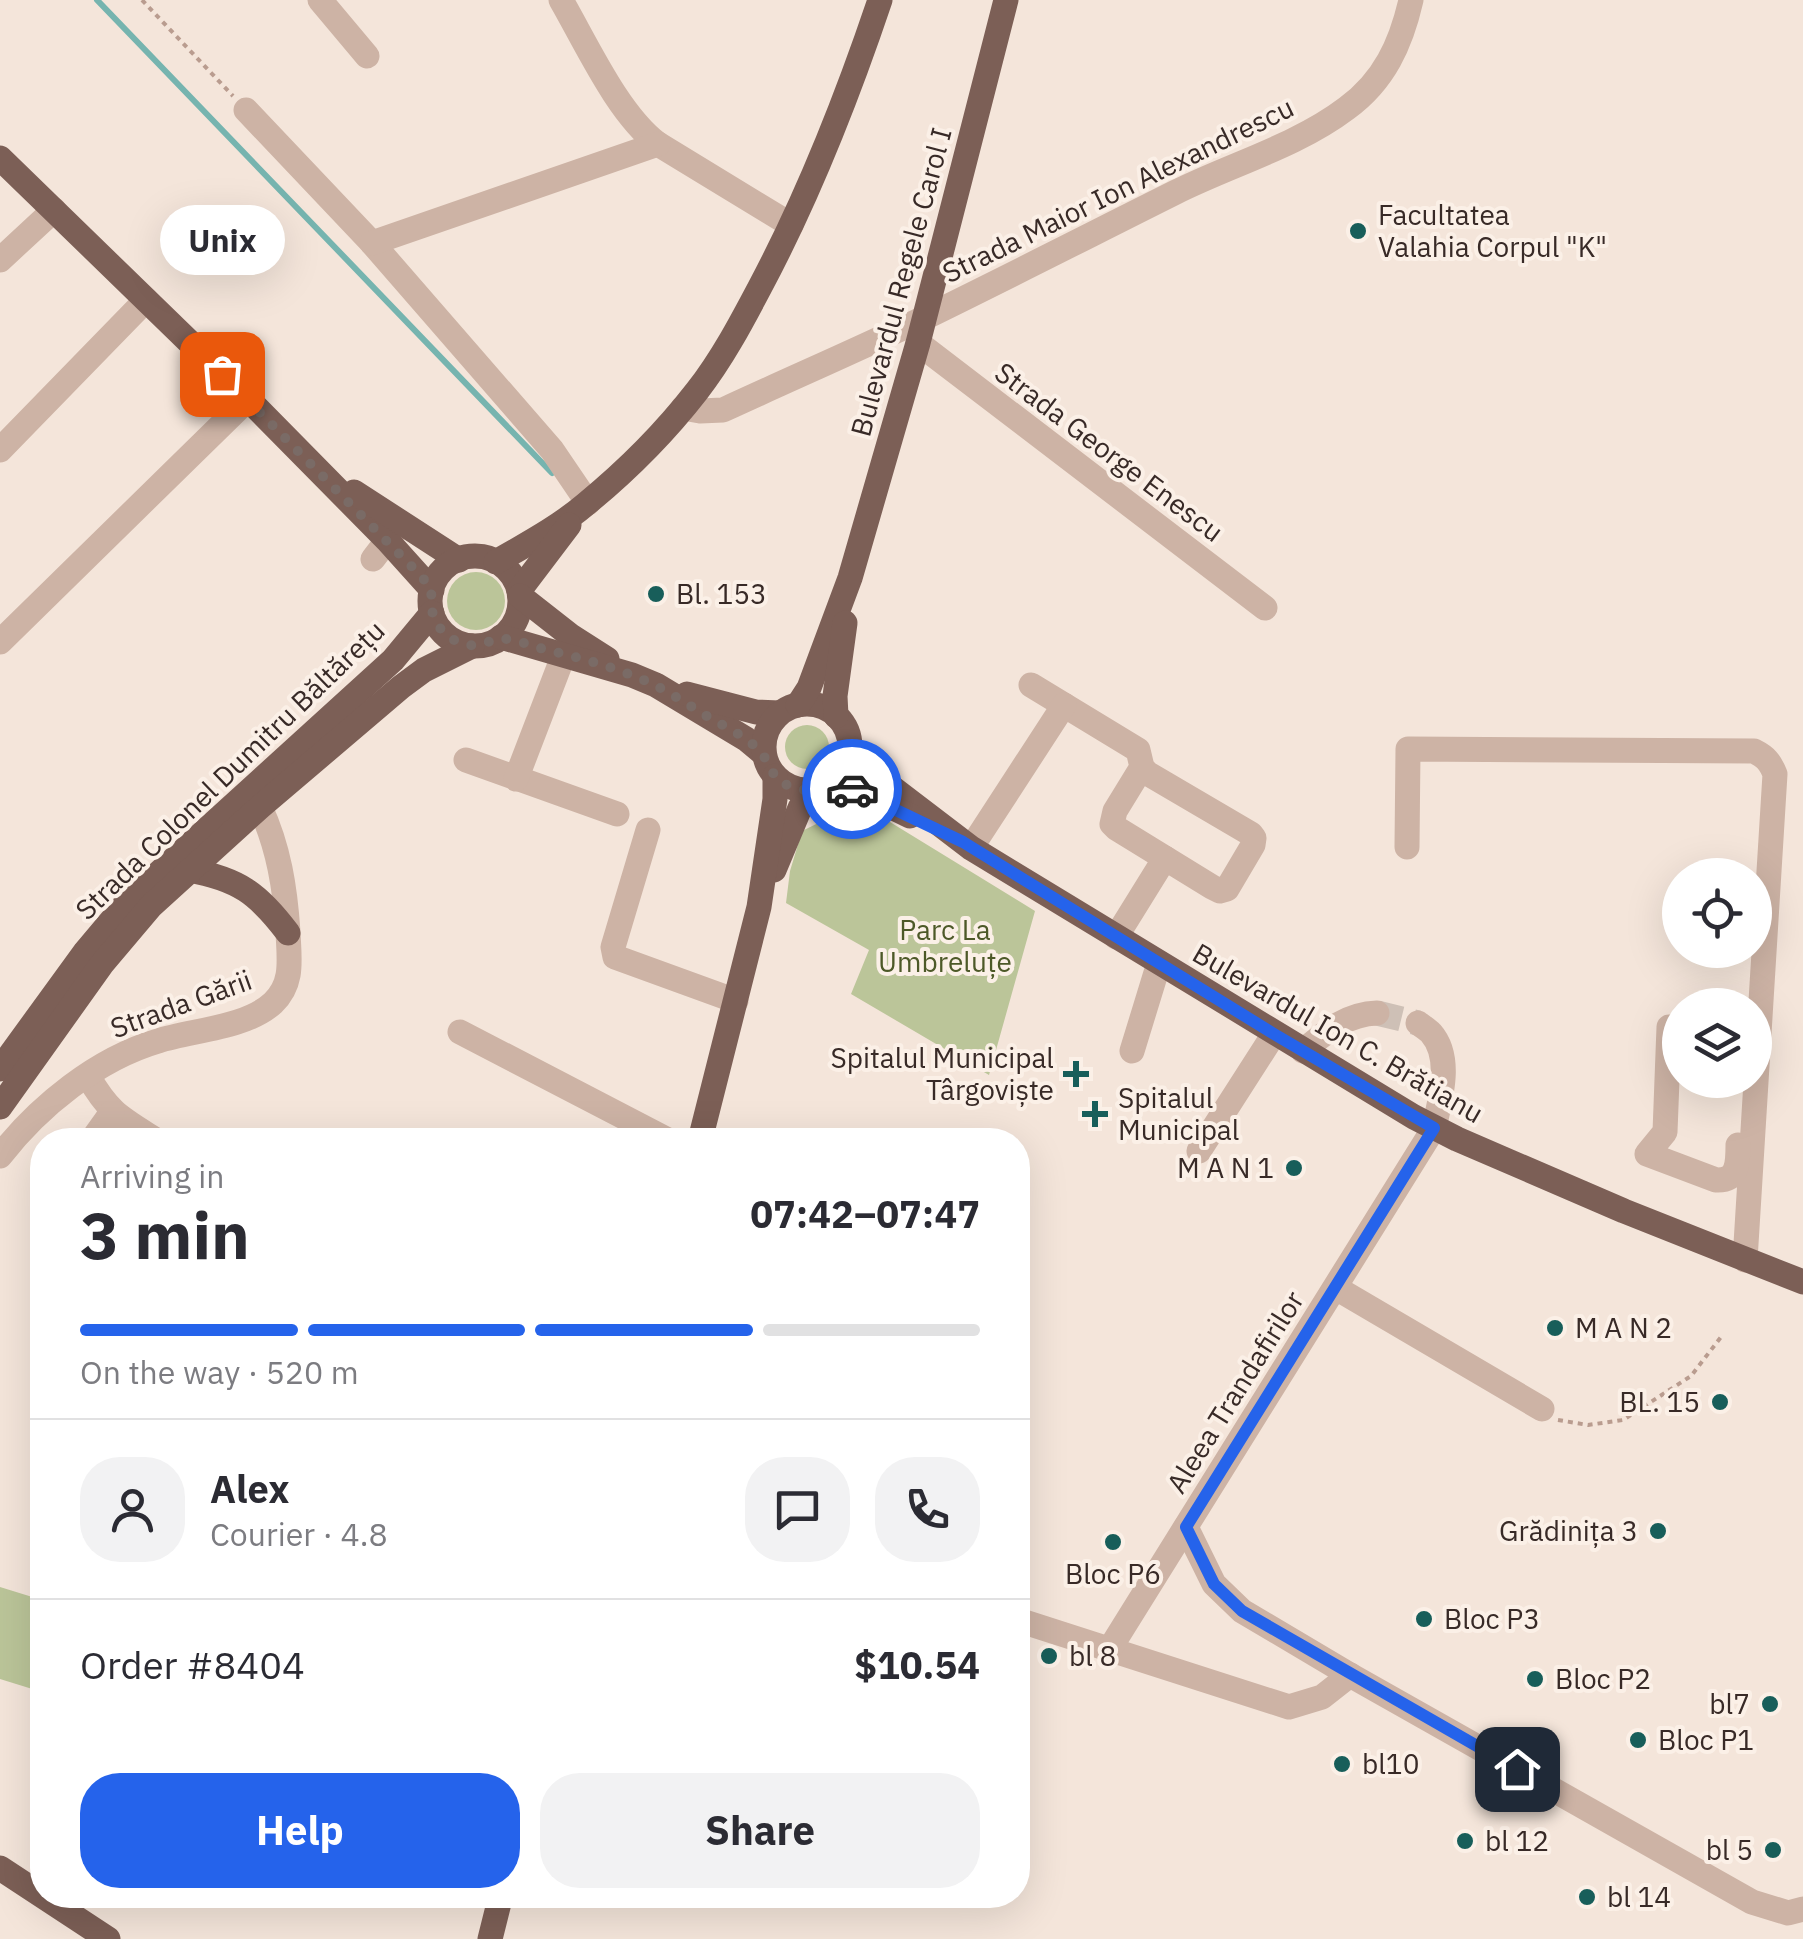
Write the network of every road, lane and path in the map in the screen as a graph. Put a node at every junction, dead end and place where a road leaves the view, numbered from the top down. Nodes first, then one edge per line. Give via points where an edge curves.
1 (142, 0) edge
2 (320, 0) edge
3 (561, 0) edge
4 (880, 0) edge
5 (1006, 0) edge
6 (1412, 0) edge
7 (367, 56) dead end
8 (246, 110) joint
9 (658, 144) junction
10 (0, 158) edge
11 (54, 210) junction
12 (791, 226) junction
13 (372, 243) junction
14 (0, 260) edge
15 (146, 300) junction
16 (924, 317) junction
17 (918, 343) junction
18 (248, 399) junction
19 (684, 408) junction
20 (0, 450) edge
21 (586, 504) junction
22 (391, 535) junction
23 (459, 560) junction
24 (496, 562) junction
25 (850, 578) junction
26 (520, 594) junction
27 (432, 602) junction
28 (1265, 608) dead end
29 (502, 638) junction
30 (0, 642) edge
31 (472, 646) junction
32 (403, 648) junction
33 (564, 654) junction
34 (424, 670) junction
35 (644, 680) junction
36 (1031, 685) dead end
37 (1064, 705) junction
38 (789, 709) junction
39 (836, 716) junction
40 (850, 748) junction
41 (466, 760) dead end
42 (769, 765) junction
43 (1142, 767) junction
44 (516, 779) junction
45 (822, 786) junction
46 (260, 807) junction
47 (617, 814) dead end
48 (648, 830) dead end
49 (967, 845) junction
50 (1407, 847) dead end
51 (1165, 858) junction
52 (189, 870) junction
53 (759, 908) junction
54 (288, 933) junction
55 (1116, 937) junction
56 (1159, 962) junction
57 (736, 1001) junction
58 (1377, 1013) tunnel mouth
59 (1418, 1023) dead end
60 (460, 1032) dead end
61 (1274, 1034) junction
62 (1132, 1051) dead end
63 (1302, 1051) junction
64 (0, 1068) edge
65 (88, 1076) junction
66 (1667, 1098) edge
67 (1740, 1098) edge
68 (0, 1107) edge
69 (112, 1112) junction
70 (101, 1128) edge
71 (137, 1128) edge
72 (645, 1128) edge
73 (703, 1128) edge
74 (1434, 1128) junction
75 (1199, 1151) dead end
76 (0, 1156) edge
77 (1746, 1260) junction
78 (1803, 1282) edge
79 (1336, 1288) junction
80 (1721, 1337) dead end
81 (1546, 1414) joint
82 (1186, 1527) junction
83 (1030, 1624) edge
84 (1109, 1650) junction
85 (1350, 1675) junction
86 (0, 1868) edge
87 (30, 1888) edge
88 (61, 1908) edge
89 (498, 1908) edge
90 (1798, 1913) edge
91 (108, 1939) edge
92 (490, 1939) edge

1 - 8 path
2 - 7 street
3 - 9 street via 628,114
4 - 12 main road
5 - 16 main road, Bulevardul Regele Carol I
6 - 16 street, Strada Maior Ion Alexandrescu via 1390,62 1347,108
8 - 13 street
9 - 12 street
9 - 13 street
10 - 11 main road
11 - 14 street
11 - 15 main road
12 - 19 main road via 738,328
13 - 21 street via 552,450
15 - 18 main road
15 - 20 street
16 - 17 main road, Bulevardul Regele Carol I
16 - 19 street, Strada Maior Ion Alexandrescu via 723,410
17 - 25 main road, Bulevardul Regele Carol I
17 - 28 street, Strada George Enescu
18 - 22 main road
18 - 30 street
19 - 21 main road
21 - 24 main road
21 - 26 main road
22 - 23 main road
22 - 27 main road
23 - 24 main road via 479,556
23 - 27 main road via 440,573
24 - 26 main road
25 - 38 main road, Bulevardul Regele Carol I via 810,688
25 - 39 main road, Bulevardul Regele Carol I
26 - 29 main road via 516,620
26 - 35 main road via 571,636
27 - 31 main road via 446,635
27 - 32 main road, Strada Colonel Dumitru Băltărețu
29 - 31 main road
29 - 33 main road
31 - 34 main road, Strada Colonel Dumitru Băltărețu
32 - 34 street
32 - 64 main road, Strada Colonel Dumitru Băltărețu via 128,902
33 - 35 main road
33 - 44 street
34 - 46 main road, Strada Colonel Dumitru Băltărețu
35 - 38 main road via 756,712
35 - 42 main road via 746,739
36 - 37 street
37 - 43 street via 1138,750
37 - 49 street
38 - 39 main road via 818,706
38 - 42 main road via 765,734
39 - 40 main road
40 - 45 main road via 844,768
40 - 49 main road, Bulevardul Ion C. Brătianu
41 - 44 street
42 - 45 main road via 787,786
42 - 53 main road via 774,799
43 - 51 street via 1112,824
43 - 51 street via 1254,838 1228,889 1220,891
44 - 47 street
45 - 49 main road, Bulevardul Ion C. Brătianu via 863,793
45 - 53 main road via 800,808
46 - 52 main road, Strada Colonel Dumitru Băltărețu
46 - 54 street, Strada Gării via 277,853
48 - 57 street via 615,957
49 - 55 main road, Bulevardul Ion C. Brătianu
50 - 77 street via 1408,749 1754,751 1771,764
51 - 55 street
52 - 54 main road via 248,890
52 - 68 main road, Strada Colonel Dumitru Băltărețu via 102,964
53 - 57 main road
54 - 65 street, Strada Gării via 288,980 266,1009 156,1041
55 - 56 main road, Bulevardul Ion C. Brătianu
56 - 61 main road, Bulevardul Ion C. Brătianu
56 - 62 street
57 - 73 main road
58 - 63 street via 1341,1021
59 - 74 street via 1431,1032 1442,1061
60 - 72 street
61 - 63 main road, Bulevardul Ion C. Brătianu
61 - 75 street
63 - 74 main road, Bulevardul Ion C. Brătianu
65 - 69 street
65 - 76 street, Strada Gării via 42,1110
66 - 67 street via 1666,1132 1647,1154 1716,1180 1732,1178 1738,1162
69 - 70 street
69 - 71 street
74 - 77 main road, Bulevardul Ion C. Brătianu
74 - 79 street, Aleea Trandafirilor
77 - 78 main road, Bulevardul Ion C. Brătianu
79 - 81 street, Aleea Trandafirilor
79 - 82 street, Aleea Trandafirilor
80 - 81 path via 1691,1376 1622,1420 1588,1424
82 - 84 street, Aleea Trandafirilor
82 - 85 street, Aleea Trandafirilor via 1214,1584 1242,1611
83 - 84 street
84 - 85 street via 1289,1707 1322,1696
85 - 90 street, Aleea Trandafirilor via 1752,1902
86 - 87 main road
88 - 91 main road
89 - 92 main road

